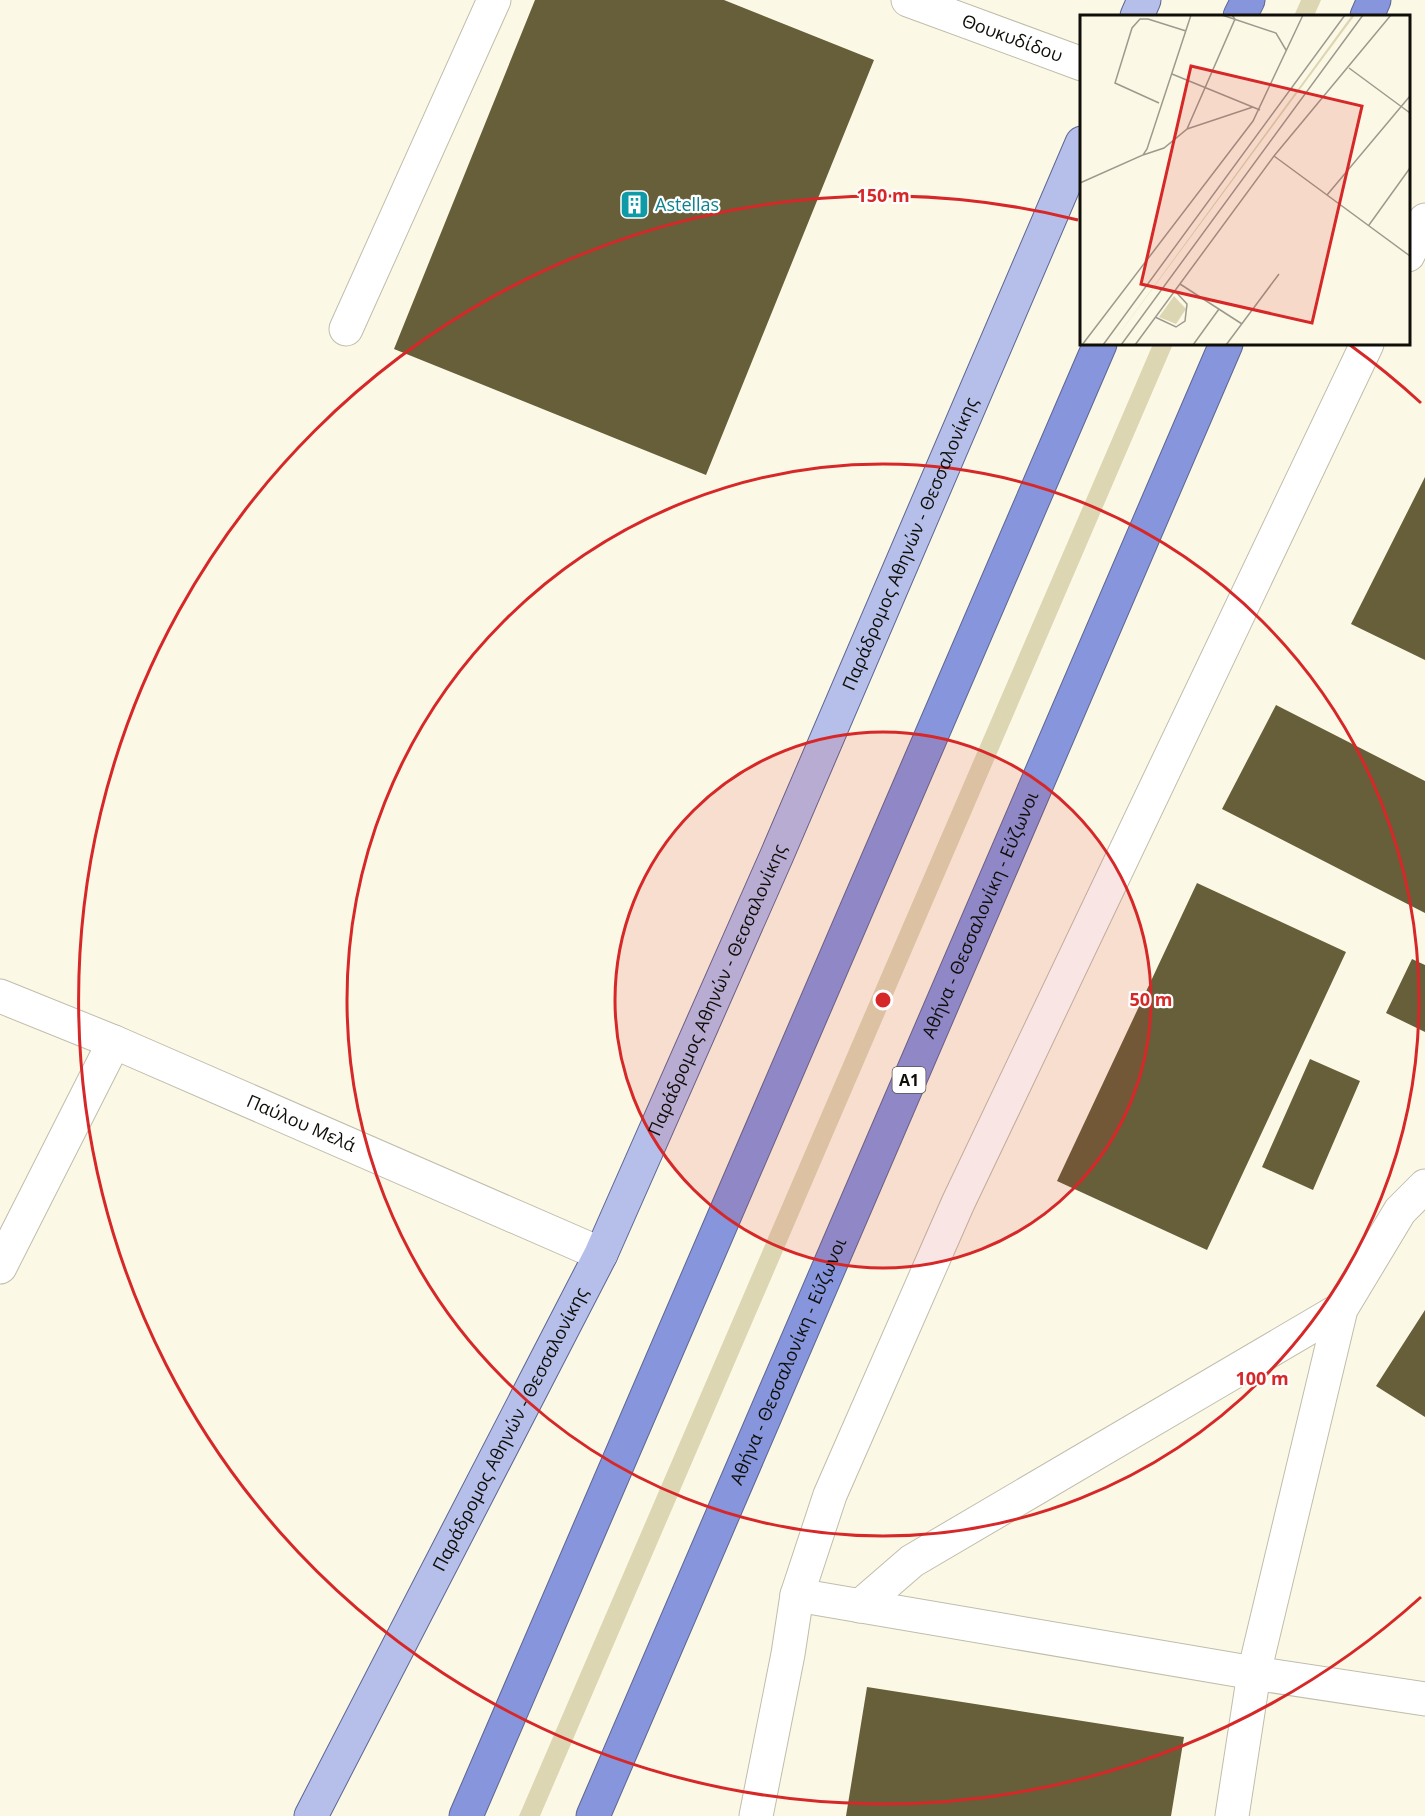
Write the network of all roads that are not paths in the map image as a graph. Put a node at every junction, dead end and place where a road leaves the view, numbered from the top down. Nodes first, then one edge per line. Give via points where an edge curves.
1 (494, 0) edge
2 (908, 0) edge
3 (1248, 0) edge
4 (1374, 0) edge
5 (1240, 15) edge
6 (1367, 15) edge
7 (1080, 63) edge
8 (1080, 148) edge
9 (1425, 220) edge
10 (1410, 251) edge
11 (346, 329) dead end
12 (1100, 345) edge
13 (1226, 345) edge
14 (1366, 345) edge
15 (0, 996) edge
16 (114, 1042) junction
17 (1425, 1186) edge
18 (602, 1254) junction
19 (0, 1268) edge
20 (1341, 1310) junction
21 (797, 1595) junction
22 (860, 1606) junction
23 (1254, 1673) junction
24 (1425, 1699) edge
25 (311, 1816) edge
26 (466, 1816) edge
27 (592, 1816) edge
28 (756, 1816) edge
29 (1232, 1816) edge

1 - 11 street
2 - 7 street, Θουκυδίδου
3 - 5 highway
4 - 6 highway
8 - 18 main road, Παράδρομος Αθηνών - Θεσσαλονίκης
9 - 10 street
12 - 26 highway
13 - 27 highway, Αθήνα - Θεσσαλονίκη - Εύζωνοι / Α1
14 - 21 street via 958,1203 830,1495
15 - 16 street, Παύλου Μελά
16 - 18 street, Παύλου Μελά
16 - 19 street
17 - 20 street via 1400,1211
18 - 25 main road, Παράδρομος Αθηνών - Θεσσαλονίκης
20 - 22 street via 912,1561
20 - 23 street
21 - 22 street
21 - 28 street
22 - 23 street
23 - 24 street
23 - 29 street

